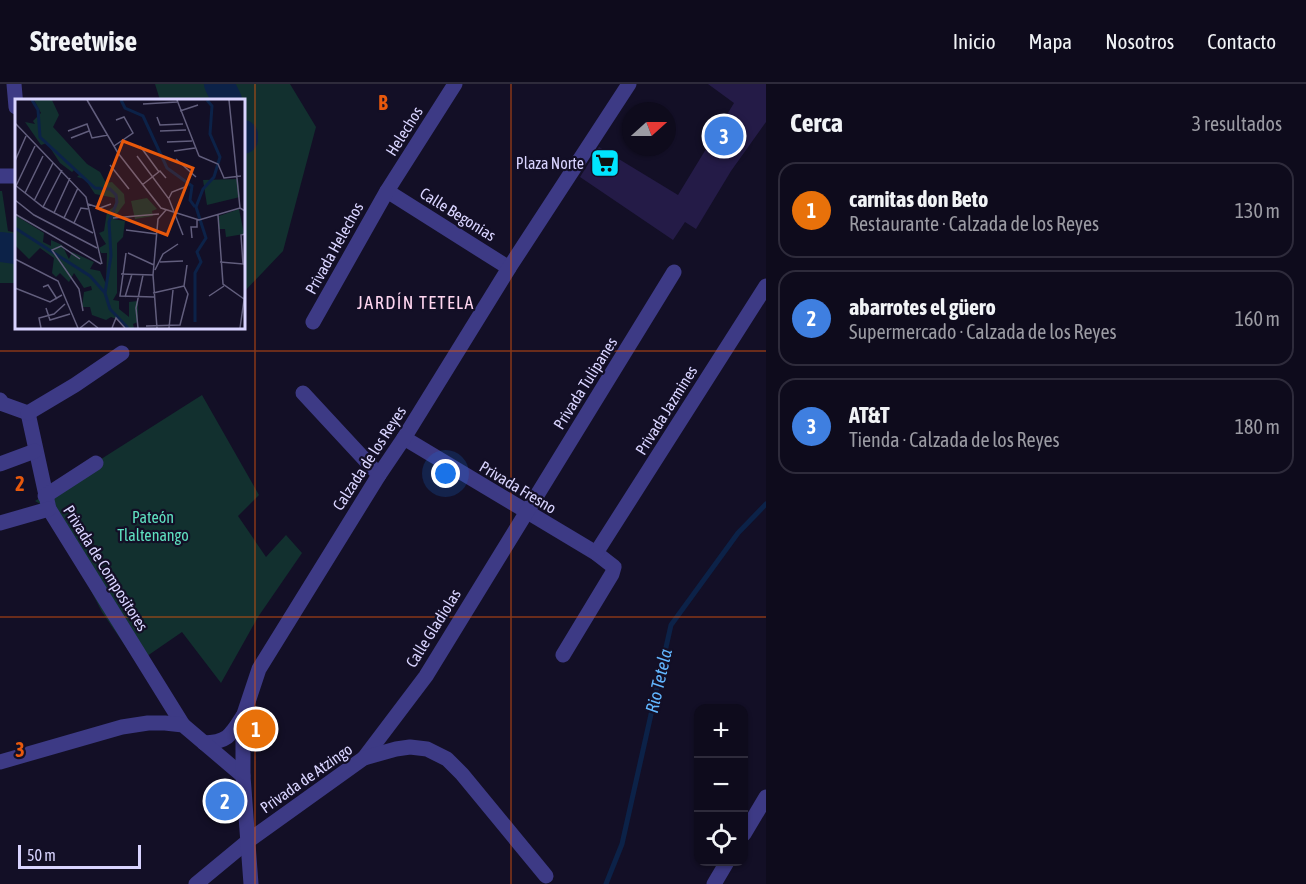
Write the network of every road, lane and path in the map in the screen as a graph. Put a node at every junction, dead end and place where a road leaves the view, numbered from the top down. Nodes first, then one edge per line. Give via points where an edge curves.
1 (14, 84) edge
2 (629, 84) edge
3 (449, 86) edge
4 (15, 99) edge
5 (387, 191) junction
6 (509, 268) junction
7 (675, 272) dead end
8 (766, 286) edge
9 (313, 322) dead end
10 (122, 353) dead end
11 (303, 393) dead end
12 (0, 400) edge
13 (28, 413) junction
14 (404, 438) junction
15 (35, 451) junction
16 (96, 463) dead end
17 (0, 464) edge
18 (379, 475) junction
19 (47, 502) junction
20 (525, 512) junction
21 (0, 524) edge
22 (596, 553) junction
23 (563, 655) dead end
24 (244, 714) junction
25 (183, 725) junction
26 (204, 743) junction
27 (364, 758) junction
28 (0, 762) edge
29 (243, 776) junction
30 (766, 796) edge
31 (748, 827) edge
32 (244, 844) junction
33 (724, 866) edge
34 (546, 876) dead end
35 (196, 884) edge
36 (251, 884) edge
37 (714, 884) edge

1 - 4 street
2 - 6 street, Calzada de los Reyes
3 - 5 street, Helechos
5 - 6 street, Calle Begonias
5 - 9 street, Privada Helechos
6 - 14 street, Calzada de los Reyes
7 - 20 street, Privada Tulipanes
8 - 22 street, Privada Jazmines
10 - 13 street
11 - 18 street
12 - 13 street
13 - 15 street, Privada de Compositores
14 - 18 street, Calzada de los Reyes
14 - 20 street, Privada Fresno
15 - 17 street
15 - 19 street, Privada de Compositores
16 - 19 street
18 - 24 street, Calzada de los Reyes via 260,669
19 - 21 street
19 - 25 street, Privada de Compositores
20 - 22 street, Privada Fresno
20 - 27 street, Calle Gladiolas via 426,676
22 - 23 street, Privada Fresno via 614,567 612,574
24 - 26 street via 231,735
24 - 29 street, Calzada de los Reyes
25 - 26 street, Privada de Compositores
25 - 28 street via 148,723 122,727
26 - 29 street, Privada de Compositores
27 - 32 street, Privada de Atzingo
27 - 34 street, Privada de Atzingo via 410,747 427,749 447,759
29 - 32 street, Calzada de los Reyes
30 - 31 street
32 - 35 street, Privada de Atzingo
32 - 36 street, Calzada de los Reyes
33 - 37 street

